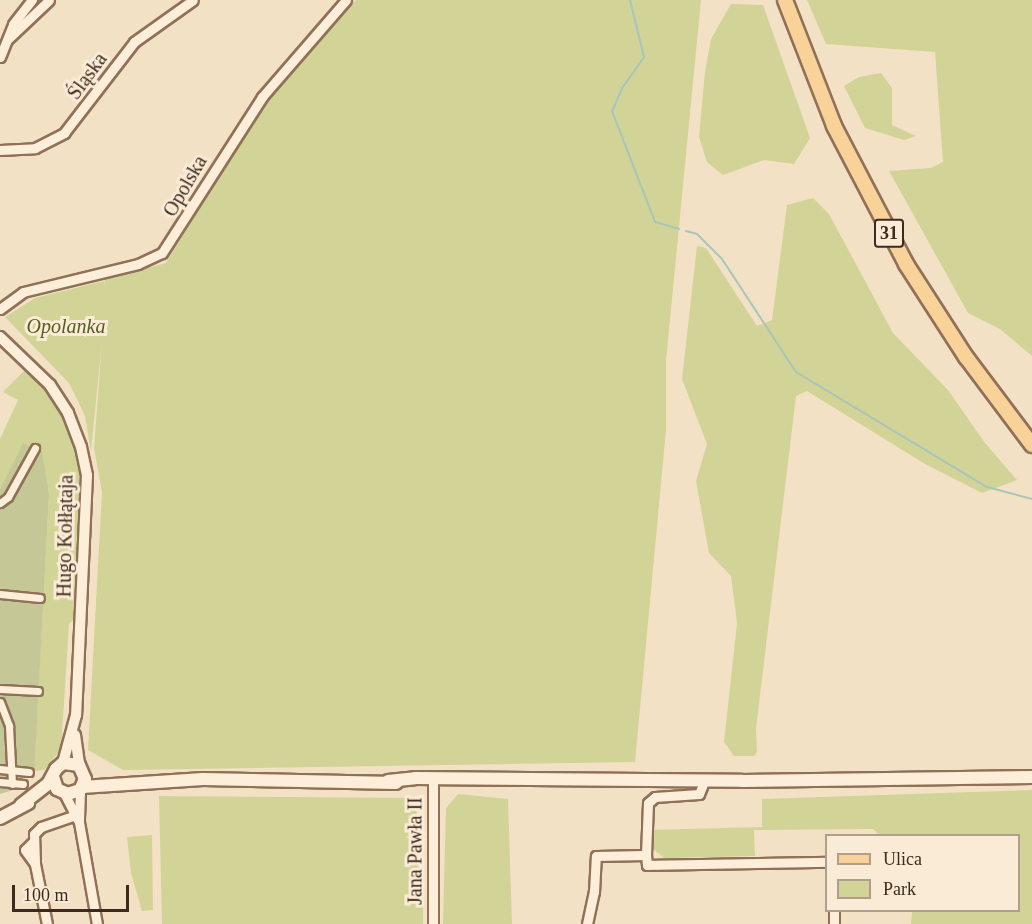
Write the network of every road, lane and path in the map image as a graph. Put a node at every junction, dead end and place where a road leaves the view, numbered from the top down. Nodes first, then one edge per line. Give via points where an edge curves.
1 (32, 0) edge
2 (49, 0) edge
3 (193, 0) edge
4 (346, 0) edge
5 (785, 0) edge
6 (9, 39) junction
7 (0, 57) edge
8 (0, 150) edge
9 (0, 309) edge
10 (0, 337) edge
11 (1032, 445) edge
12 (35, 448) dead end
13 (0, 503) edge
14 (0, 594) edge
15 (40, 598) dead end
16 (0, 689) edge
17 (38, 691) dead end
18 (0, 702) edge
19 (74, 729) junction
20 (63, 763) junction
21 (81, 768) junction
22 (0, 769) edge
23 (11, 770) junction
24 (29, 772) dead end
25 (53, 777) junction
26 (1032, 777) edge
27 (705, 779) junction
28 (433, 781) junction
29 (0, 783) edge
30 (12, 783) junction
31 (123, 783) junction
32 (23, 784) dead end
33 (81, 788) junction
34 (62, 792) junction
35 (21, 805) junction
36 (0, 818) edge
37 (77, 819) junction
38 (647, 860) junction
39 (825, 862) edge
40 (47, 924) edge
41 (97, 924) edge
42 (433, 924) edge
43 (587, 924) edge

1 - 6 street via 13,24
2 - 6 street
3 - 8 street, Śląska via 134,42 64,134 35,148
4 - 9 street, Opolska via 262,97 162,253 138,264 23,292
5 - 11 main road, 31 via 834,126 901,255 948,330
6 - 7 street
10 - 19 street, Hugo Kołłątaja via 50,385 68,413 87,475
12 - 13 street via 8,497
14 - 15 street
16 - 17 street
18 - 23 street via 9,726
19 - 20 street, Hugo Kołłątaja
19 - 21 street, Hugo Kołłątaja
20 - 21 main road
20 - 25 main road
21 - 31 main road
21 - 33 main road
22 - 23 street
23 - 24 street
23 - 30 street
25 - 34 main road
25 - 35 main road
26 - 27 main road
27 - 28 main road
27 - 38 street via 699,794 655,797 648,803
28 - 31 main road via 210,786
28 - 42 street, Jana Pawła II
29 - 30 street
30 - 32 street
31 - 33 main road
33 - 34 main road
33 - 37 street
34 - 35 main road
34 - 37 street
35 - 36 main road
37 - 40 street via 41,827 25,850 35,864
37 - 41 street
38 - 39 street
38 - 43 street via 596,856

